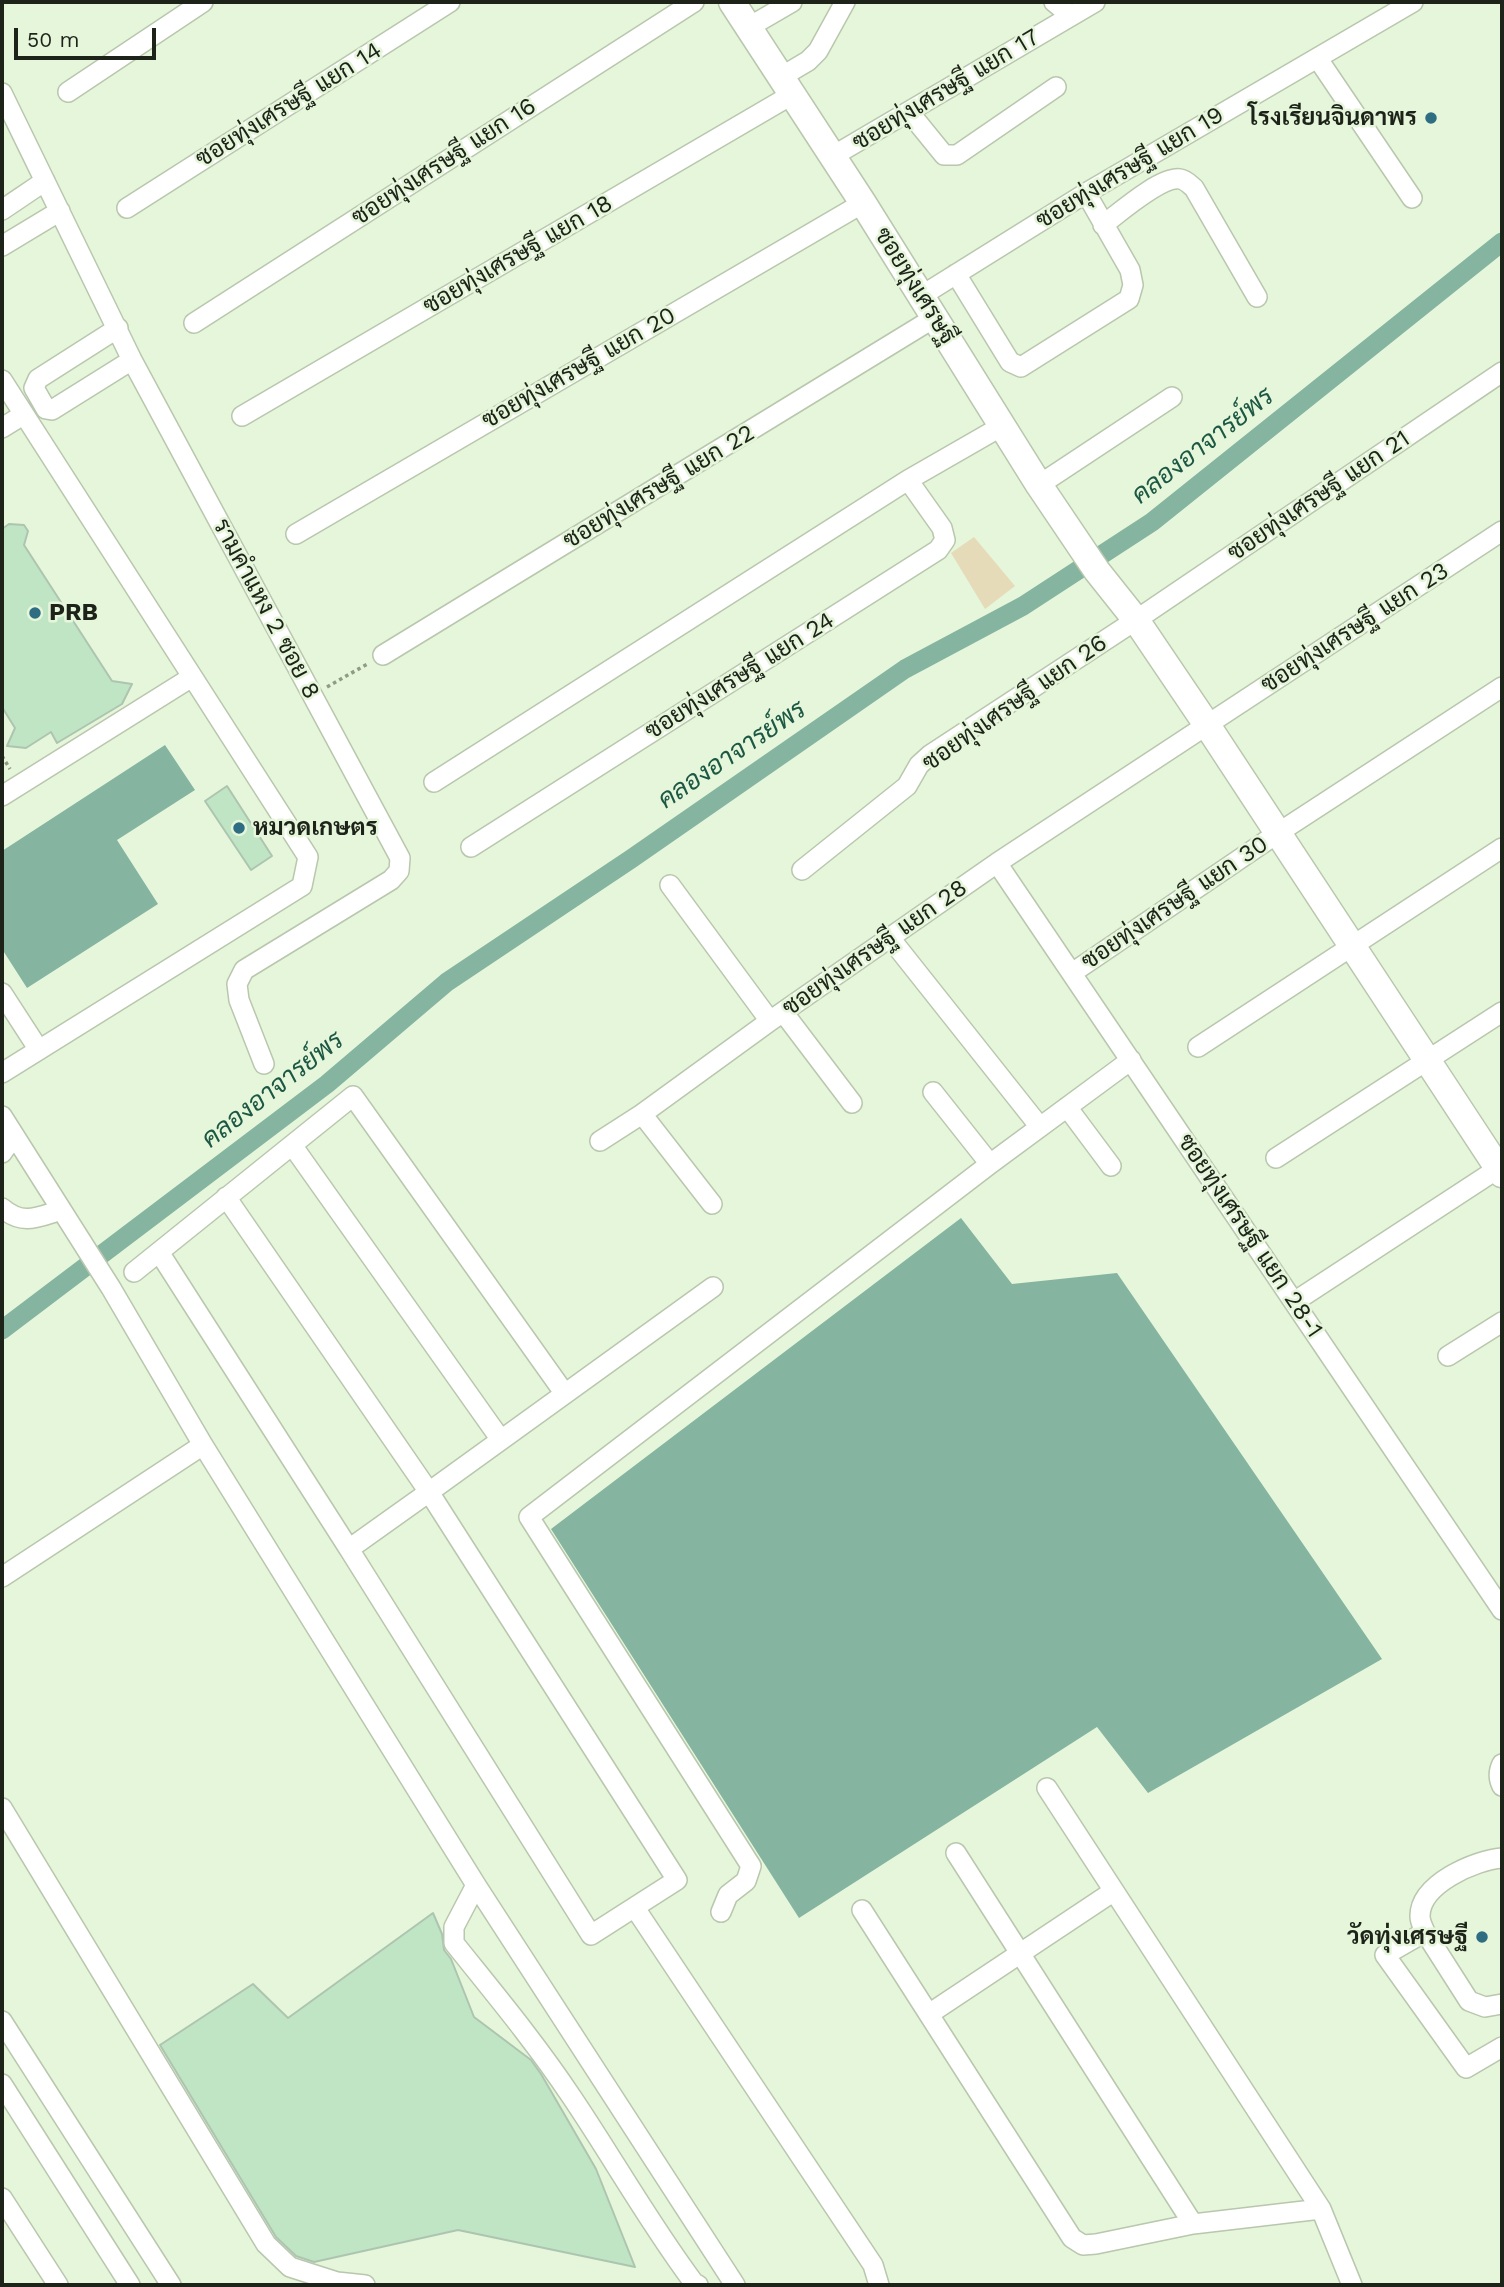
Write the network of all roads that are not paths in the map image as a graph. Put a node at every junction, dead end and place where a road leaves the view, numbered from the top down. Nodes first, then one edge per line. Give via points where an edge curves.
1 (203, 2) edge
2 (450, 2) edge
3 (694, 2) edge
4 (732, 2) edge
5 (792, 2) edge
6 (845, 2) edge
7 (1054, 2) edge
8 (1095, 2) edge
9 (1403, 4) edge
10 (1071, 16) junction
11 (749, 27) junction
12 (1318, 59) junction
13 (787, 85) junction
14 (1056, 87) dead end
15 (68, 92) dead end
16 (2, 93) edge
17 (909, 112) junction
18 (833, 156) junction
19 (45, 181) junction
20 (1086, 193) junction
21 (1412, 198) dead end
22 (863, 203) junction
23 (127, 208) dead end
24 (2, 210) edge
25 (60, 211) junction
26 (1103, 225) junction
27 (2, 246) edge
28 (956, 274) junction
29 (1257, 297) dead end
30 (927, 307) junction
31 (194, 323) dead end
32 (118, 328) junction
33 (132, 360) junction
34 (1502, 372) edge
35 (2, 380) edge
36 (1172, 397) dead end
37 (23, 415) junction
38 (242, 416) dead end
39 (1002, 426) junction
40 (2, 428) edge
41 (908, 480) junction
42 (1039, 485) junction
43 (1502, 531) edge
44 (296, 534) dead end
45 (1136, 620) junction
46 (383, 655) road end
47 (192, 677) junction
48 (1502, 687) edge
49 (1207, 725) junction
50 (434, 782) dead end
51 (2, 796) edge
52 (1278, 833) junction
53 (471, 847) dead end
54 (1502, 848) edge
55 (997, 863) junction
56 (802, 870) dead end
57 (670, 886) dead end
58 (890, 938) junction
59 (1352, 946) junction
60 (1072, 973) junction
61 (2, 993) edge
62 (1502, 1012) edge
63 (776, 1016) junction
64 (1198, 1047) dead end
65 (38, 1050) junction
66 (1131, 1060) junction
67 (1428, 1061) junction
68 (264, 1064) dead end
69 (2, 1073) edge
70 (933, 1092) dead end
71 (852, 1103) dead end
72 (1067, 1107) junction
73 (642, 1114) junction
74 (2, 1116) edge
75 (1040, 1127) junction
76 (14, 1136) junction
77 (600, 1140) dead end
78 (292, 1145) junction
79 (2, 1153) edge
80 (1276, 1158) dead end
81 (990, 1164) junction
82 (1111, 1166) dead end
83 (1501, 1169) edge
84 (226, 1197) junction
85 (712, 1205) dead end
86 (2, 1208) edge
87 (61, 1210) junction
88 (159, 1252) junction
89 (134, 1272) dead end
90 (713, 1287) dead end
91 (1294, 1302) junction
92 (1502, 1322) edge
93 (1448, 1356) dead end
94 (565, 1394) junction
95 (501, 1440) junction
96 (204, 1445) junction
97 (429, 1492) junction
98 (349, 1549) junction
99 (2, 1577) edge
100 (1502, 1610) edge
101 (1502, 1764) edge
102 (1502, 1786) edge
103 (1047, 1788) dead end
104 (2, 1808) edge
105 (956, 1853) dead end
106 (1502, 1858) edge
107 (476, 1885) junction
108 (1114, 1891) junction
109 (635, 1908) junction
110 (862, 1910) dead end
111 (721, 1912) dead end
112 (1425, 1932) junction
113 (1021, 1953) junction
114 (1502, 2004) edge
115 (929, 2014) junction
116 (2, 2021) edge
117 (1502, 2047) edge
118 (2, 2084) edge
119 (93, 2164) junction
120 (65, 2183) junction
121 (2, 2199) edge
122 (1321, 2209) junction
123 (1193, 2224) junction
124 (58, 2285) edge
125 (130, 2285) edge
126 (171, 2285) edge
127 (365, 2285) edge
128 (690, 2285) edge
129 (735, 2285) edge
130 (879, 2285) edge
131 (1352, 2285) edge

1 - 15 street
2 - 23 street, ซอยทุ่งเศรษฐี แยก 14
3 - 31 street, ซอยทุ่งเศรษฐี แยก 16
4 - 11 main road, ซอยทุ่งเศรษฐี
5 - 11 street
6 - 13 street, ซอยทุ่งเศรษฐี แยก 18 via 818,51
7 - 10 street
8 - 10 street, ซอยทุ่งเศรษฐี แยก 17
9 - 12 street, ซอยทุ่งเศรษฐี แยก 19
10 - 17 street, ซอยทุ่งเศรษฐี แยก 17
11 - 13 main road, ซอยทุ่งเศรษฐี
12 - 20 street, ซอยทุ่งเศรษฐี แยก 19
12 - 21 street
13 - 18 main road, ซอยทุ่งเศรษฐี
13 - 38 street, ซอยทุ่งเศรษฐี แยก 18
14 - 17 street via 957,155 944,155
16 - 19 street, รามคำแหง 2 ซอย 8
17 - 18 street, ซอยทุ่งเศรษฐี แยก 17
18 - 22 main road, ซอยทุ่งเศรษฐี
19 - 24 street
19 - 25 street, รามคำแหง 2 ซอย 8
20 - 26 street
20 - 28 street, ซอยทุ่งเศรษฐี แยก 19
22 - 30 main road, ซอยทุ่งเศรษฐี
22 - 44 street, ซอยทุ่งเศรษฐี แยก 20
25 - 27 street
25 - 32 street, รามคำแหง 2 ซอย 8
26 - 28 street via 1130,270 1133,285 1129,299 1021,367 1010,362
26 - 29 street via 1163,182 1186,181
28 - 30 street, ซอยทุ่งเศรษฐี แยก 19
30 - 39 main road, ซอยทุ่งเศรษฐี
30 - 46 street, ซอยทุ่งเศรษฐี แยก 22
32 - 33 street, รามคำแหง 2 ซอย 8
32 - 33 street via 38,379 34,388 46,409 52,410
33 - 68 street, รามคำแหง 2 ซอย 8 via 400,858 399,871 391,880 244,970 237,984 239,1000
34 - 45 street, ซอยทุ่งเศรษฐี แยก 21
35 - 37 street
36 - 42 street
37 - 40 street
37 - 47 street
39 - 41 street
39 - 42 main road, ซอยทุ่งเศรษฐี
41 - 50 street
41 - 53 street, ซอยทุ่งเศรษฐี แยก 24 via 942,528 945,540 938,550
42 - 45 main road, ซอยทุ่งเศรษฐี
43 - 49 street, ซอยทุ่งเศรษฐี แยก 23
45 - 49 main road, ซอยทุ่งเศรษฐี
45 - 56 street, ซอยทุ่งเศรษฐี แยก 26 via 930,755 907,786
47 - 51 street
47 - 65 street via 308,857 302,886
48 - 52 street, ซอยทุ่งเศรษฐี แยก 30
49 - 52 main road, ซอยทุ่งเศรษฐี
49 - 55 street, ซอยทุ่งเศรษฐี แยก 28
52 - 59 main road, ซอยทุ่งเศรษฐี
52 - 60 street, ซอยทุ่งเศรษฐี แยก 30
54 - 59 street
55 - 58 street, ซอยทุ่งเศรษฐี แยก 28
55 - 60 street, ซอยทุ่งเศรษฐี แยก 28-1
57 - 63 street
58 - 63 street, ซอยทุ่งเศรษฐี แยก 28
58 - 75 street
59 - 64 street
59 - 67 main road, ซอยทุ่งเศรษฐี
60 - 66 street, ซอยทุ่งเศรษฐี แยก 28-1
61 - 65 street
62 - 67 street
63 - 71 street
63 - 73 street, ซอยทุ่งเศรษฐี แยก 28
65 - 69 street
66 - 72 street
66 - 91 street, ซอยทุ่งเศรษฐี แยก 28-1
67 - 80 street
67 - 83 main road, ซอยทุ่งเศรษฐี
70 - 81 street
72 - 75 street
72 - 82 street
73 - 77 street, ซอยทุ่งเศรษฐี แยก 28
73 - 85 street
74 - 76 street
75 - 81 street
76 - 79 street
76 - 87 street
78 - 84 street
78 - 94 street via 354,1096
78 - 95 street
81 - 111 street via 528,1517 751,1866 746,1881 728,1895
83 - 91 street
84 - 88 street
84 - 97 street
86 - 87 street via 26,1220
87 - 96 street
88 - 89 street
88 - 98 street
90 - 94 street
91 - 100 street, ซอยทุ่งเศรษฐี แยก 28-1
92 - 93 street
94 - 95 street
95 - 97 street
96 - 99 street
96 - 107 street
97 - 98 street
97 - 109 street via 677,1880
98 - 109 street via 591,1935
101 - 102 street
103 - 108 street
104 - 127 street via 266,2244 290,2267 337,2282
105 - 113 street
106 - 112 street via 1486,1859 1446,1878 1429,1892 1420,1913
107 - 128 street via 454,1927 454,1943 538,2048
107 - 129 street
108 - 113 street
108 - 122 street
109 - 130 street via 873,2265
110 - 115 street
112 - 114 street via 1469,2001 1485,2007
112 - 117 street via 1385,1955 1466,2067
113 - 115 street
113 - 123 street
115 - 123 street via 1072,2238 1083,2245 1096,2244
116 - 119 street
118 - 120 street
119 - 120 street
119 - 126 street
120 - 125 street
121 - 124 street
122 - 123 street
122 - 131 street

